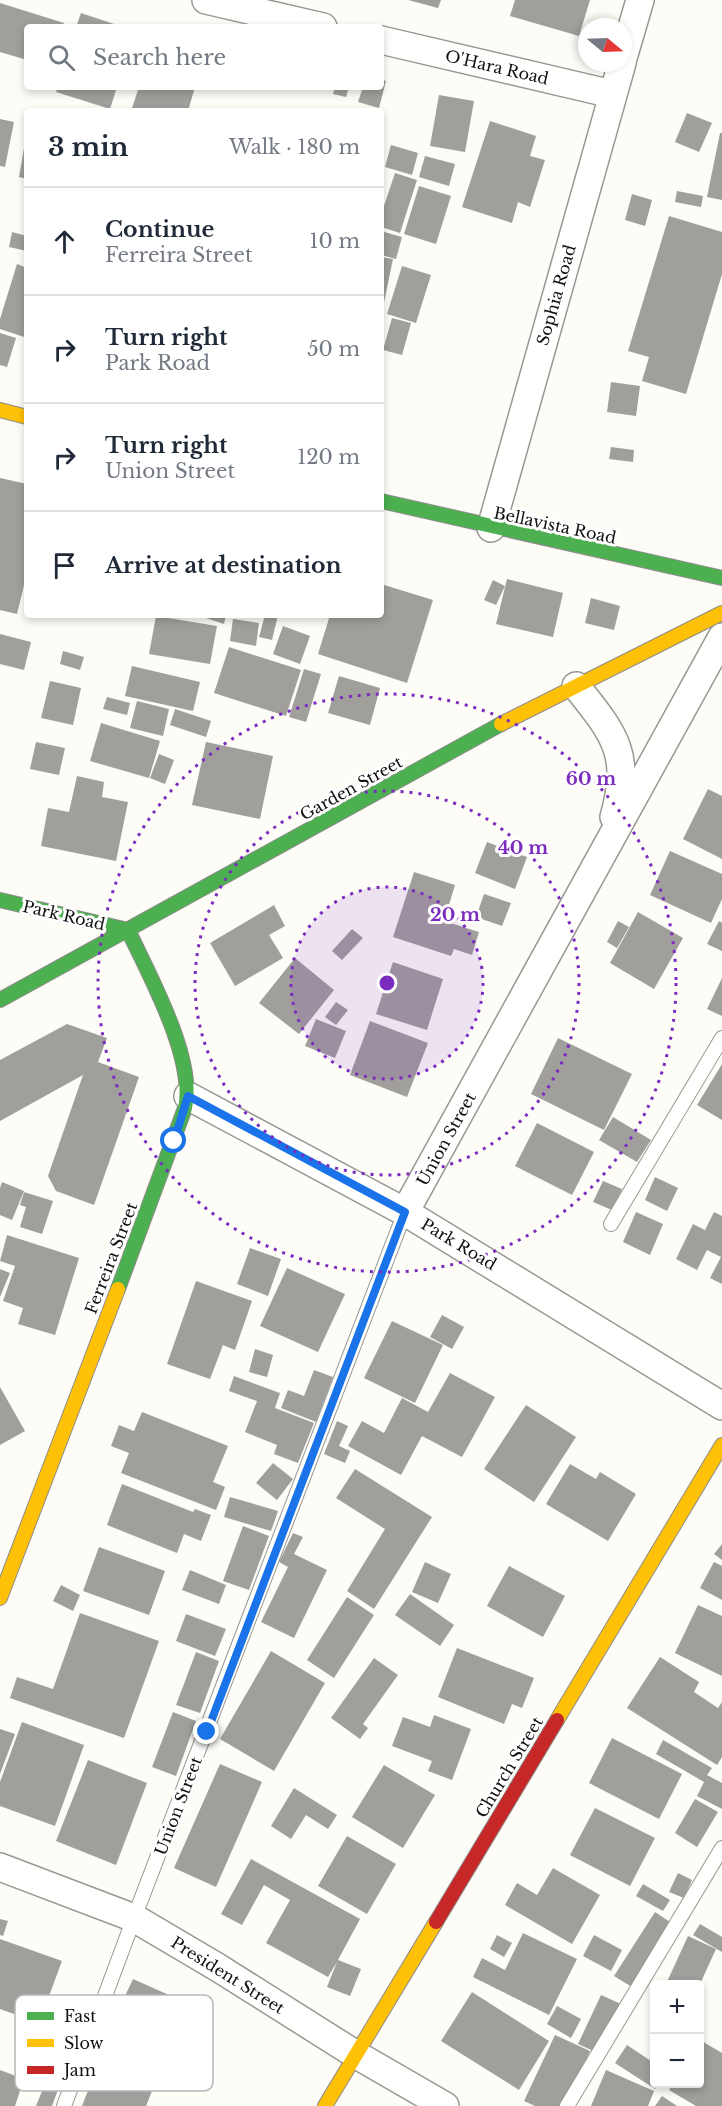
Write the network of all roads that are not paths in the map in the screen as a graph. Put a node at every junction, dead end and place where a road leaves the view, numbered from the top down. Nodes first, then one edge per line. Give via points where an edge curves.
1 (206, 0) edge
2 (640, 0) edge
3 (310, 24) edge
4 (632, 27) edge
5 (384, 41) edge
6 (619, 72) edge
7 (612, 94) junction
8 (0, 410) edge
9 (24, 416) edge
10 (384, 502) edge
11 (491, 528) junction
12 (722, 578) edge
13 (722, 613) edge
14 (722, 637) edge
15 (576, 686) junction
16 (603, 856) junction
17 (0, 900) edge
18 (128, 930) junction
19 (0, 1000) edge
20 (722, 1038) edge
21 (188, 1096) junction
22 (405, 1212) junction
23 (611, 1224) dead end
24 (722, 1406) edge
25 (722, 1445) edge
26 (0, 1598) edge
27 (722, 1848) edge
28 (0, 1867) edge
29 (134, 1918) junction
30 (105, 1995) edge
31 (356, 2054) junction
32 (70, 2091) edge
33 (64, 2106) edge
34 (325, 2106) edge
35 (445, 2106) edge
36 (567, 2106) edge

1 - 3 street
2 - 4 street
5 - 7 street, O'Hara Road
6 - 7 street, Sophia Road
7 - 11 street, Sophia Road
8 - 9 street
10 - 11 street, Bellavista Road
11 - 12 street, Bellavista Road
13 - 15 street, Garden Street
14 - 16 street, Union Street
15 - 16 street via 605,724 622,762 621,788
15 - 18 street, Garden Street
16 - 22 street, Union Street
17 - 18 street, Park Road
18 - 19 street, Garden Street
18 - 21 street, Ferreira Street via 175,1038 186,1070
20 - 23 lane
21 - 22 street, Park Road
21 - 26 street, Ferreira Street
22 - 24 street, Park Road
22 - 29 lane, Union Street
25 - 31 street, Church Street
27 - 36 lane
28 - 29 street, President Street
29 - 30 lane, Union Street
29 - 31 street, President Street
31 - 34 street, Church Street
31 - 35 street, President Street
32 - 33 lane, Union Street

